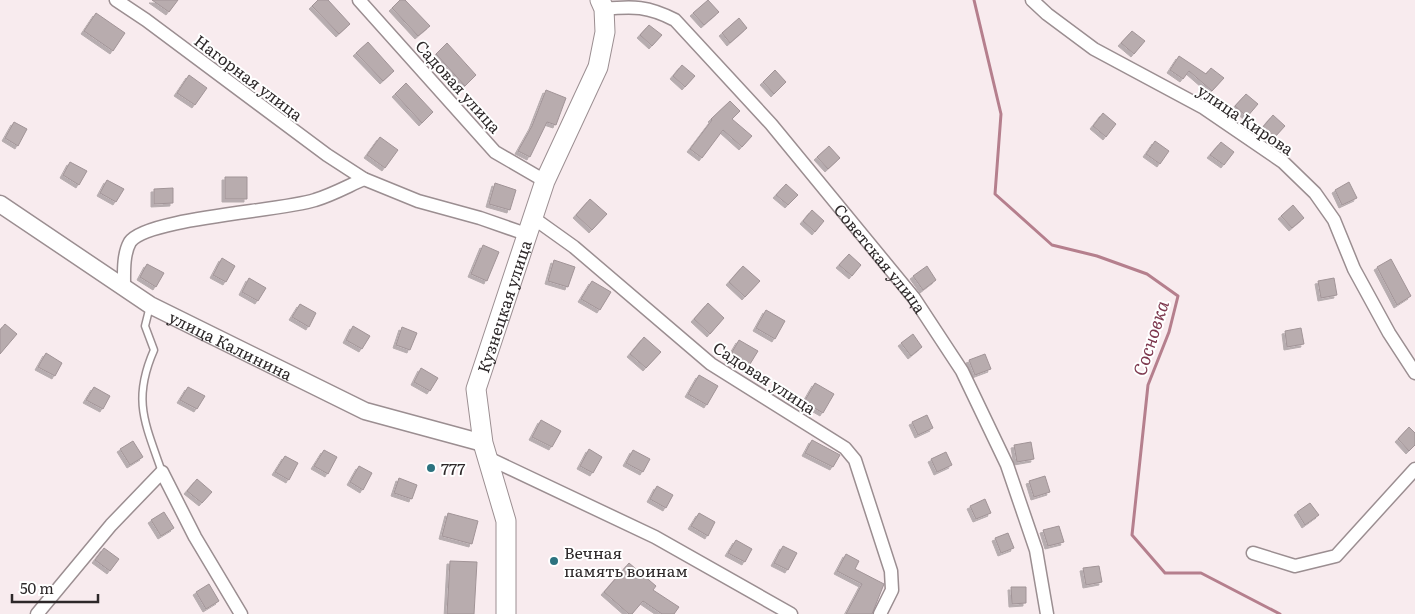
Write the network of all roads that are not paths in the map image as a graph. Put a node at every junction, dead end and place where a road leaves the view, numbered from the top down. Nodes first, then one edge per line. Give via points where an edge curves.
1 (116, 0) edge
2 (359, 0) edge
3 (1032, 0) edge
4 (602, 4) edge
5 (364, 179) junction
6 (545, 181) junction
7 (0, 204) edge
8 (532, 216) junction
9 (526, 234) junction
10 (124, 287) junction
11 (150, 305) junction
12 (1415, 373) edge
13 (486, 451) junction
14 (1415, 469) edge
15 (162, 472) junction
16 (1253, 553) dead end
17 (37, 614) edge
18 (241, 614) edge
19 (506, 614) edge
20 (791, 614) edge
21 (880, 614) edge
22 (1047, 614) edge

1 - 5 street, Нагорная улица
2 - 6 street, Садовая улица via 495,152
3 - 12 street, улица Кирова via 1094,49 1204,108 1283,162 1314,193 1334,220 1354,269 1389,334
4 - 6 main road, Кузнецкая улица via 605,32 598,67
4 - 22 street, Советская улица via 654,9 680,25 772,124 914,298 962,371 1007,465 1036,550
5 - 9 street, Нагорная улица via 418,201
5 - 10 street via 314,200 274,209 236,211 146,230 131,241 125,258
6 - 8 main road, Кузнецкая улица
7 - 10 street, улица Калинина
8 - 9 main road, Кузнецкая улица
8 - 21 street, Садовая улица via 712,364 845,448 856,460 891,571 892,590
9 - 13 main road, Кузнецкая улица via 476,389
10 - 11 street, улица Калинина
11 - 13 street, улица Калинина via 365,411
11 - 15 lane via 145,326 154,350 144,373 141,406
13 - 19 main road, Кузнецкая улица via 506,521
13 - 20 street, улица Калинина via 655,537
14 - 16 street via 1336,556 1295,566
15 - 17 street via 111,524
15 - 18 street via 195,537

